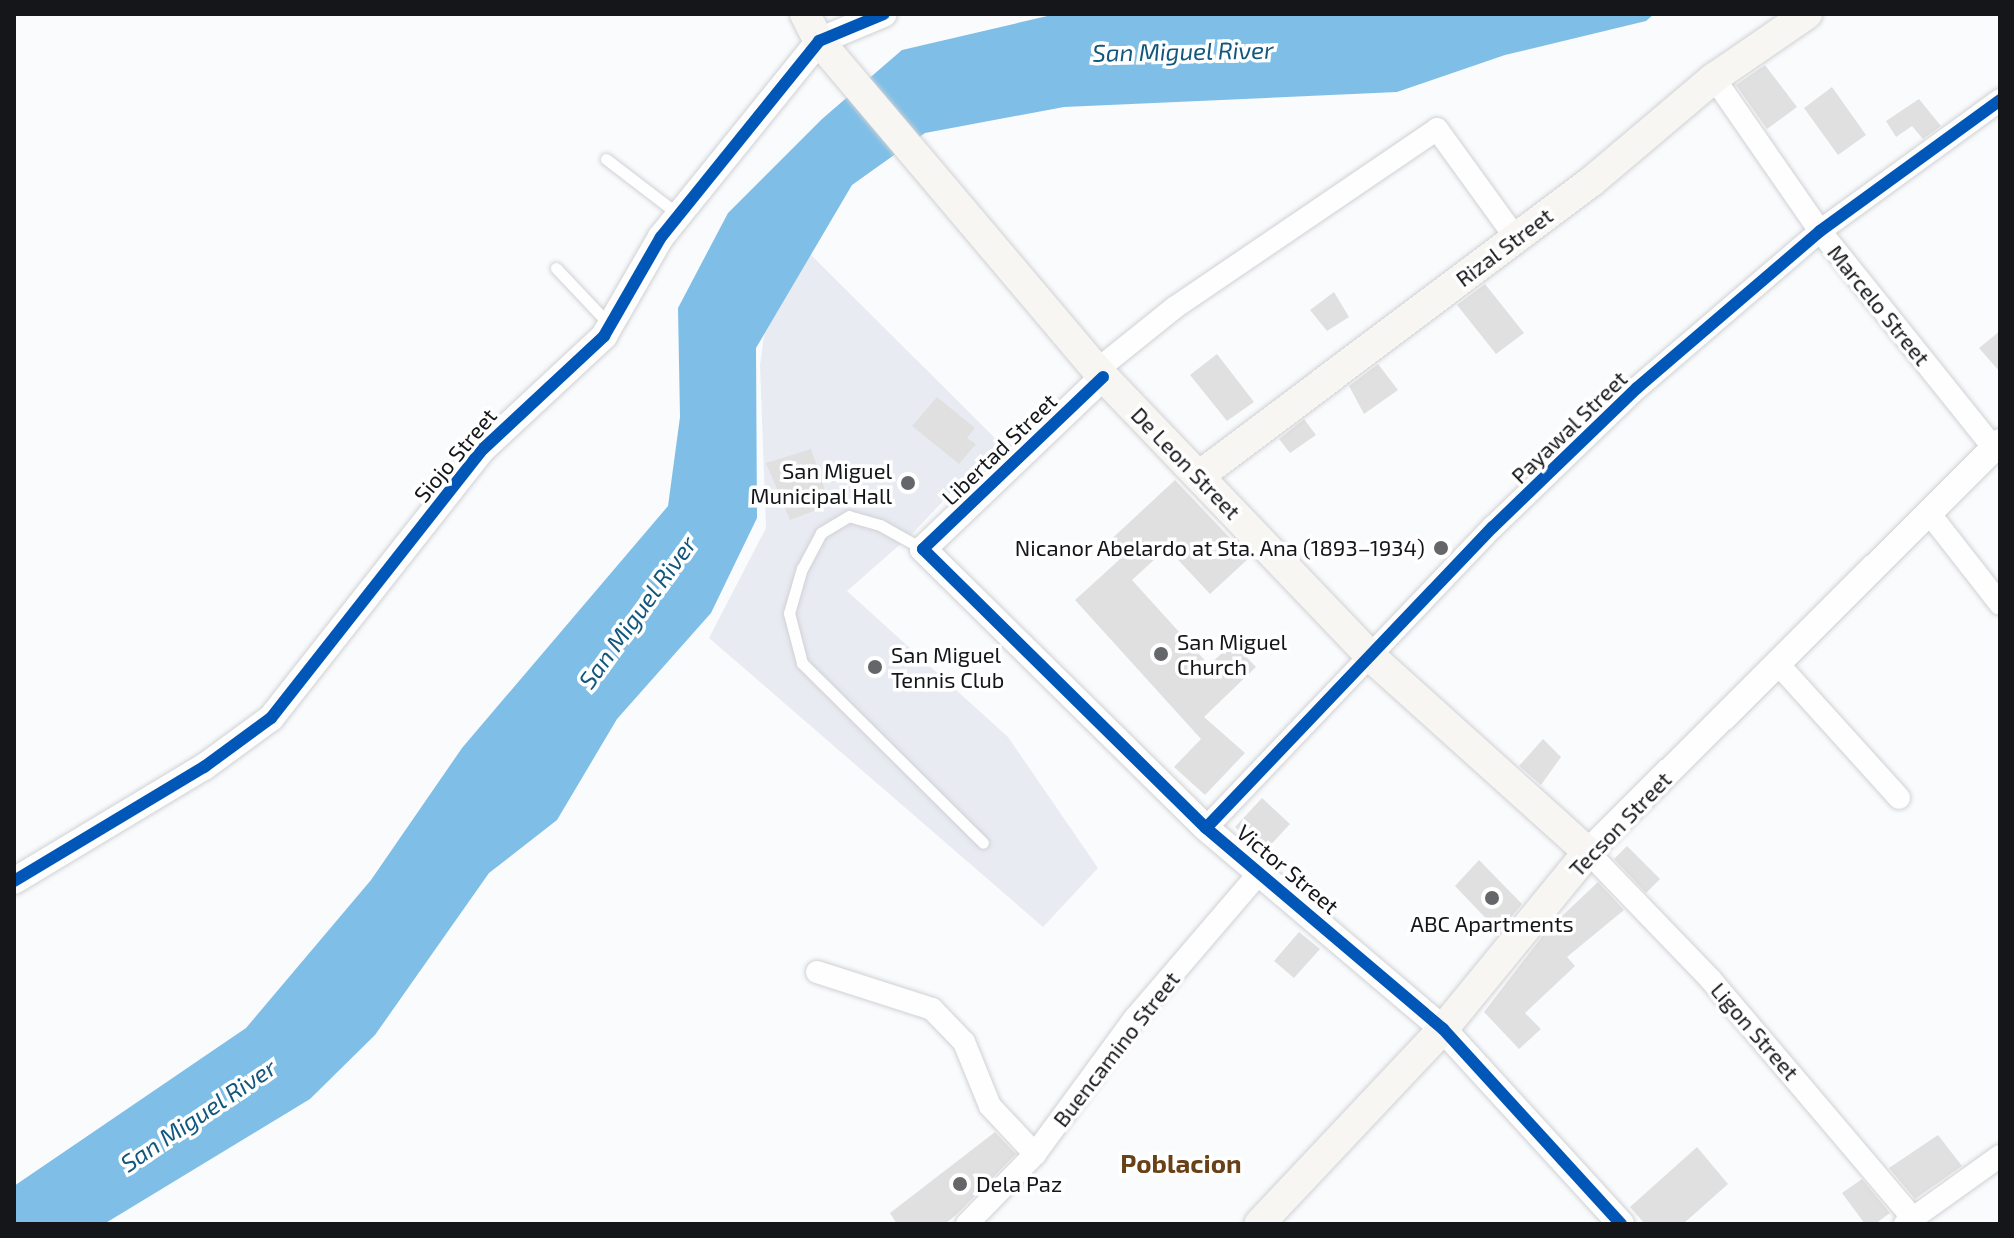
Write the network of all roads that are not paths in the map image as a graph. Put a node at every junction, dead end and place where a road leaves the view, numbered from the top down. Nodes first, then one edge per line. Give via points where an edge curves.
1 (805, 14) edge
2 (884, 14) edge
3 (1807, 14) edge
4 (822, 45) junction
5 (1714, 78) junction
6 (2000, 100) edge
7 (606, 159) dead end
8 (678, 214) junction
9 (1820, 231) junction
10 (1516, 238) junction
11 (556, 268) dead end
12 (610, 325) junction
13 (1100, 373) junction
14 (1997, 445) edge
15 (1199, 476) junction
16 (1929, 513) junction
17 (923, 549) junction
18 (2000, 604) edge
19 (1369, 655) junction
20 (1779, 665) junction
21 (1899, 798) dead end
22 (1206, 828) junction
23 (983, 843) dead end
24 (1588, 852) junction
25 (1262, 870) junction
26 (14, 881) edge
27 (817, 972) dead end
28 (1443, 1029) junction
29 (1035, 1154) junction
30 (2000, 1156) edge
31 (1909, 1221) edge
32 (967, 1224) edge
33 (1259, 1224) edge
34 (1621, 1224) edge

1 - 4 main road, De Leon Street
2 - 4 street, Siojo Street
3 - 5 main road, Rizal Street
4 - 8 street, Siojo Street
4 - 13 main road, De Leon Street
5 - 9 street, Marcelo Street
5 - 10 main road, Rizal Street
6 - 9 street, Payawal Street
7 - 8 lane
8 - 12 street, Siojo Street
9 - 14 street, Marcelo Street
9 - 19 street, Payawal Street via 1637,388
10 - 13 street, Libertad Street via 1437,129 1174,308
10 - 15 main road, Rizal Street
11 - 12 lane
12 - 26 street, Siojo Street via 576,365 529,401 483,449 271,718 204,767
13 - 15 main road, De Leon Street
13 - 17 street, Libertad Street
14 - 16 street, Tecson Street
15 - 19 main road, De Leon Street
16 - 18 street
16 - 20 street, Tecson Street
17 - 22 street, Victor Street
17 - 23 lane via 880,525 849,516 821,533 802,568 789,613 802,663
19 - 22 street, Payawal Street
19 - 24 main road, De Leon Street
20 - 21 street
20 - 24 street, Tecson Street
22 - 25 street, Victor Street
24 - 28 main road, Tecson Street
24 - 31 street, Ligon Street via 1711,980
25 - 28 street, Victor Street
25 - 29 street, Buencamino Street via 1135,1018
27 - 29 street via 932,1009 964,1042 990,1106
28 - 33 main road, Tecson Street
28 - 34 street, Victor Street
29 - 32 street, Buencamino Street
30 - 31 street

